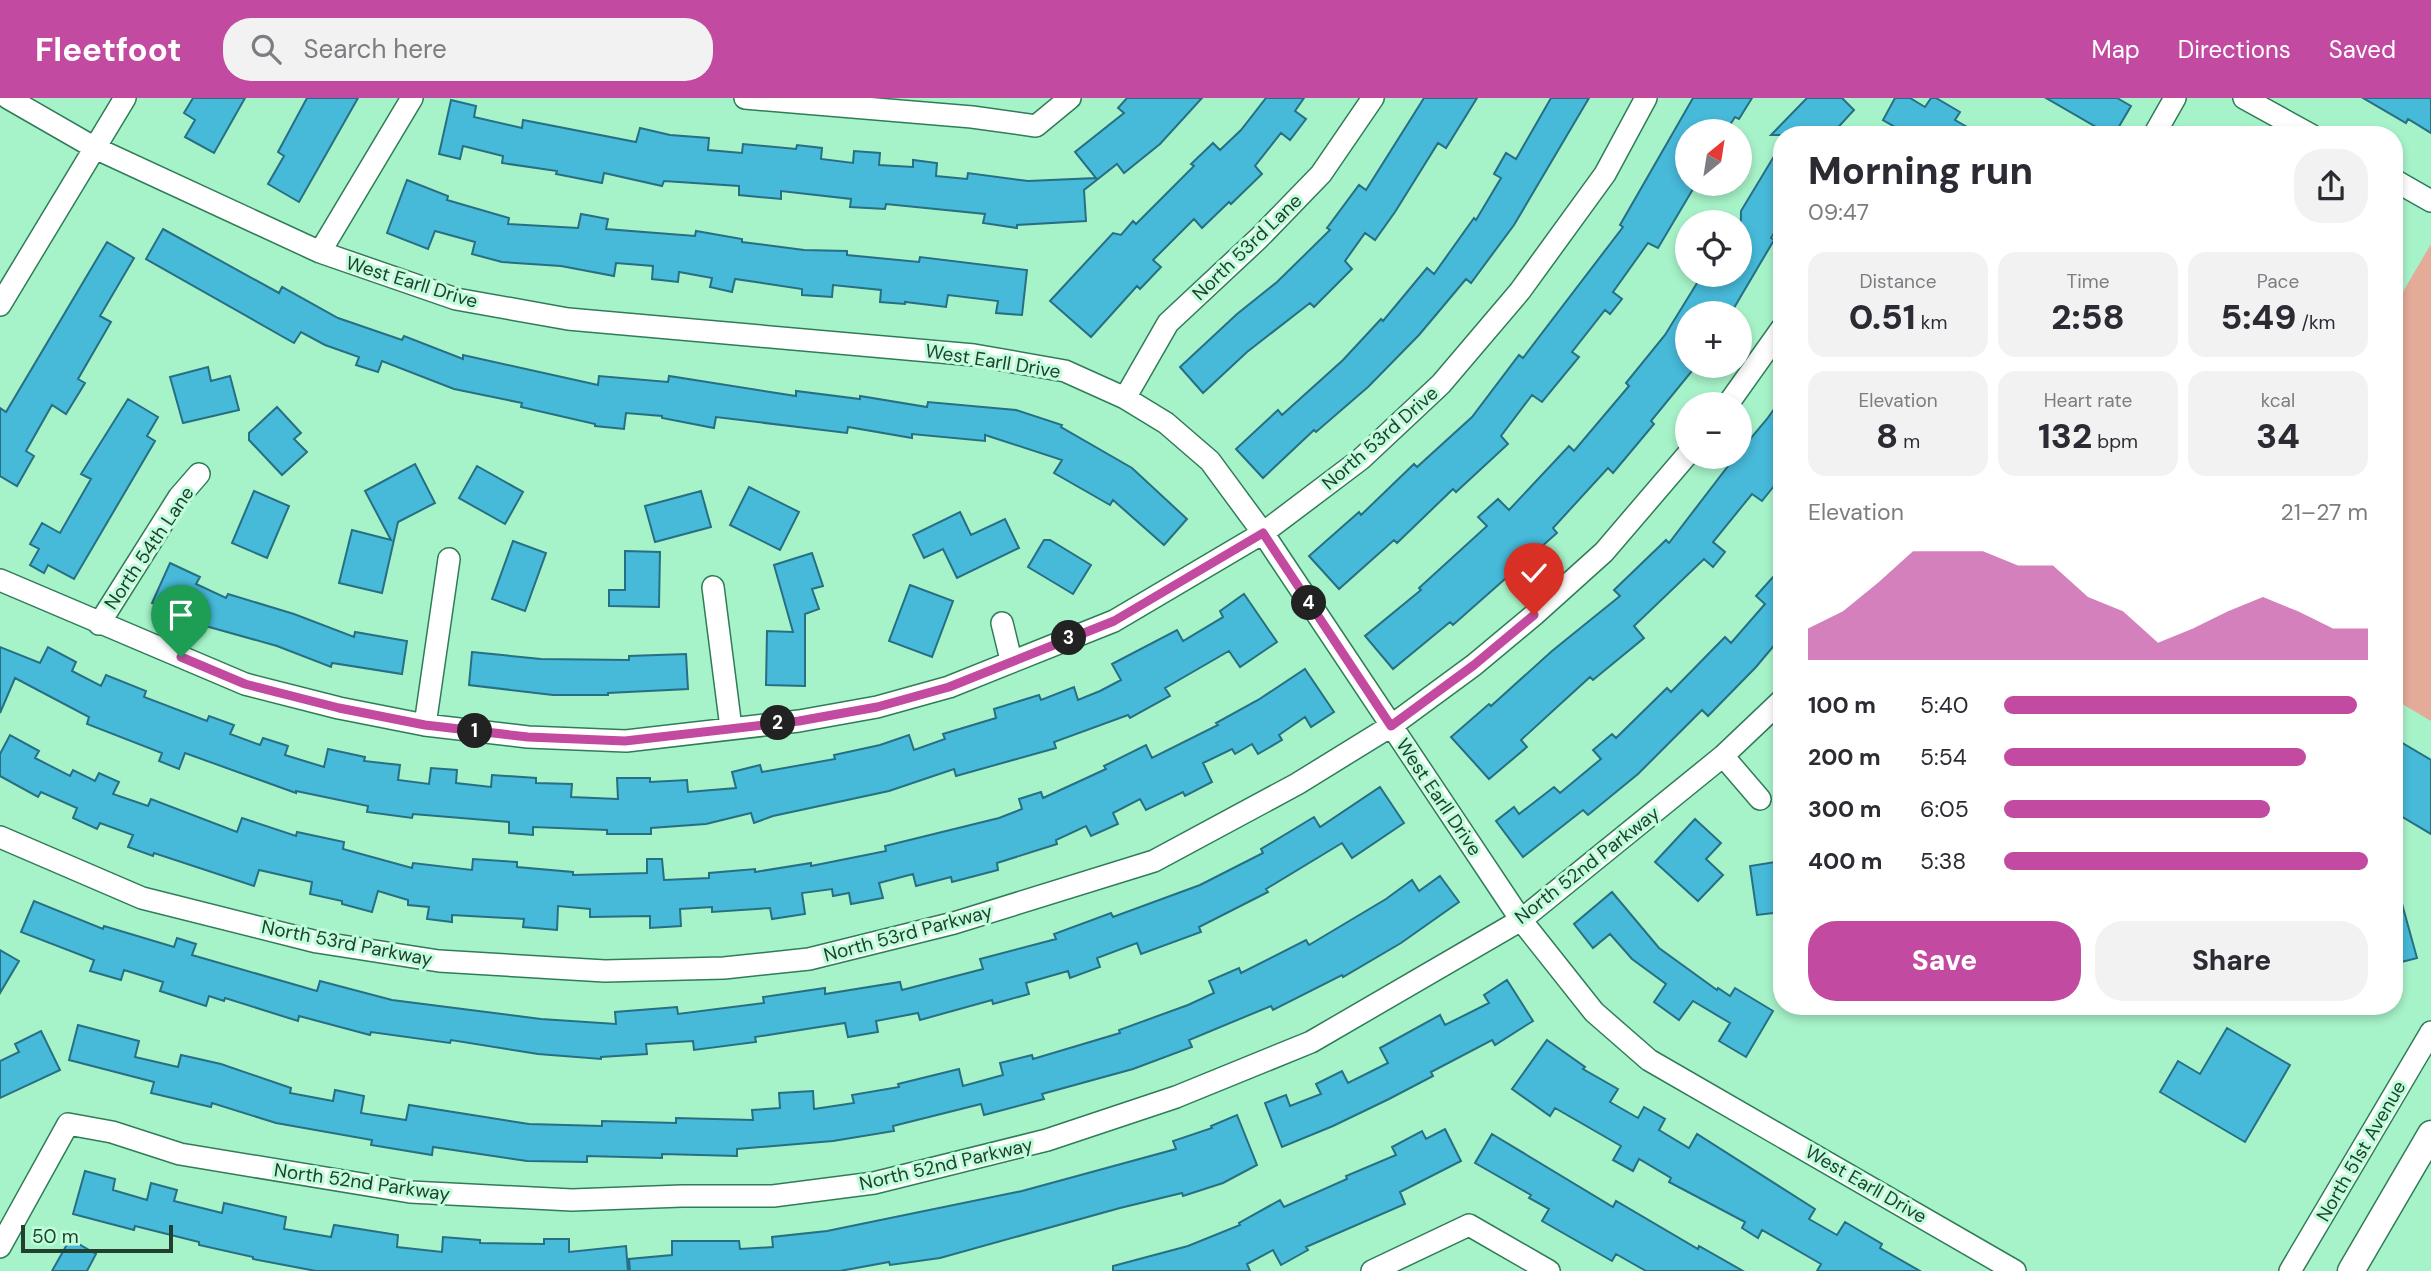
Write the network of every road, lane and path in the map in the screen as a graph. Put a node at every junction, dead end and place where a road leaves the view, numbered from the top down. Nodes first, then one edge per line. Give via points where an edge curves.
1 (8, 98) edge
2 (125, 98) edge
3 (412, 98) edge
4 (745, 98) edge
5 (1070, 98) edge
6 (1373, 98) edge
7 (1646, 98) edge
8 (2175, 98) edge
9 (2244, 98) edge
10 (2159, 126) edge
11 (2295, 126) edge
12 (95, 148) junction
13 (2403, 185) edge
14 (2431, 201) edge
15 (320, 252) junction
16 (0, 305) edge
17 (1773, 341) edge
18 (1737, 392) edge
19 (1125, 398) junction
20 (1675, 469) edge
21 (199, 474) dead end
22 (1263, 533) junction
23 (449, 559) dead end
24 (0, 580) edge
25 (713, 587) dead end
26 (1002, 623) dead end
27 (99, 624) junction
28 (1011, 660) junction
29 (1773, 709) edge
30 (425, 725) junction
31 (1391, 726) junction
32 (731, 729) junction
33 (1723, 756) junction
34 (1760, 799) dead end
35 (0, 838) edge
36 (1521, 920) junction
37 (2431, 1032) edge
38 (2431, 1134) edge
39 (0, 1247) edge
40 (1372, 1271) edge
41 (1549, 1271) edge
42 (2015, 1271) edge
43 (2290, 1271) edge
44 (2351, 1271) edge

1 - 12 street, West Earll Drive
2 - 12 street
3 - 15 street
4 - 5 street via 1036,126
6 - 19 street, North 53rd Lane via 1321,174 1168,323
7 - 22 street, North 53rd Drive via 1605,174 1520,291 1441,384 1361,459
8 - 10 street
9 - 11 street
12 - 15 street, West Earll Drive
12 - 16 street
13 - 14 street
15 - 19 street, West Earll Drive via 456,299 568,318 974,355 1065,371
17 - 18 street
19 - 22 street, West Earll Drive via 1166,424 1210,461
20 - 31 street, North 53rd Parkway via 1594,561 1474,665
21 - 27 street, North 54th Lane via 179,497
22 - 28 street, North 53rd Drive via 1114,621
22 - 31 street, West Earll Drive
23 - 30 street
24 - 27 street, North 53rd Drive
25 - 32 street
26 - 28 street
27 - 30 street, North 53rd Drive via 245,684
28 - 32 street, North 53rd Drive via 949,687 877,707
29 - 33 street, North 52nd Parkway
30 - 32 street, North 53rd Drive via 528,737 625,741
31 - 35 street, North 53rd Parkway via 1286,790 1154,861 954,923 809,959 724,968 605,971 439,961 317,942 142,898
31 - 36 street, West Earll Drive
33 - 34 street
33 - 36 street, North 52nd Parkway
36 - 39 street, North 52nd Parkway via 1311,1042 1176,1097 1047,1140 874,1183 773,1196 572,1200 410,1192 180,1154 112,1132 68,1124
36 - 42 street, West Earll Drive via 1594,1012 1649,1060
37 - 43 street, North 51st Avenue
38 - 44 main road
40 - 41 street via 1469,1225

